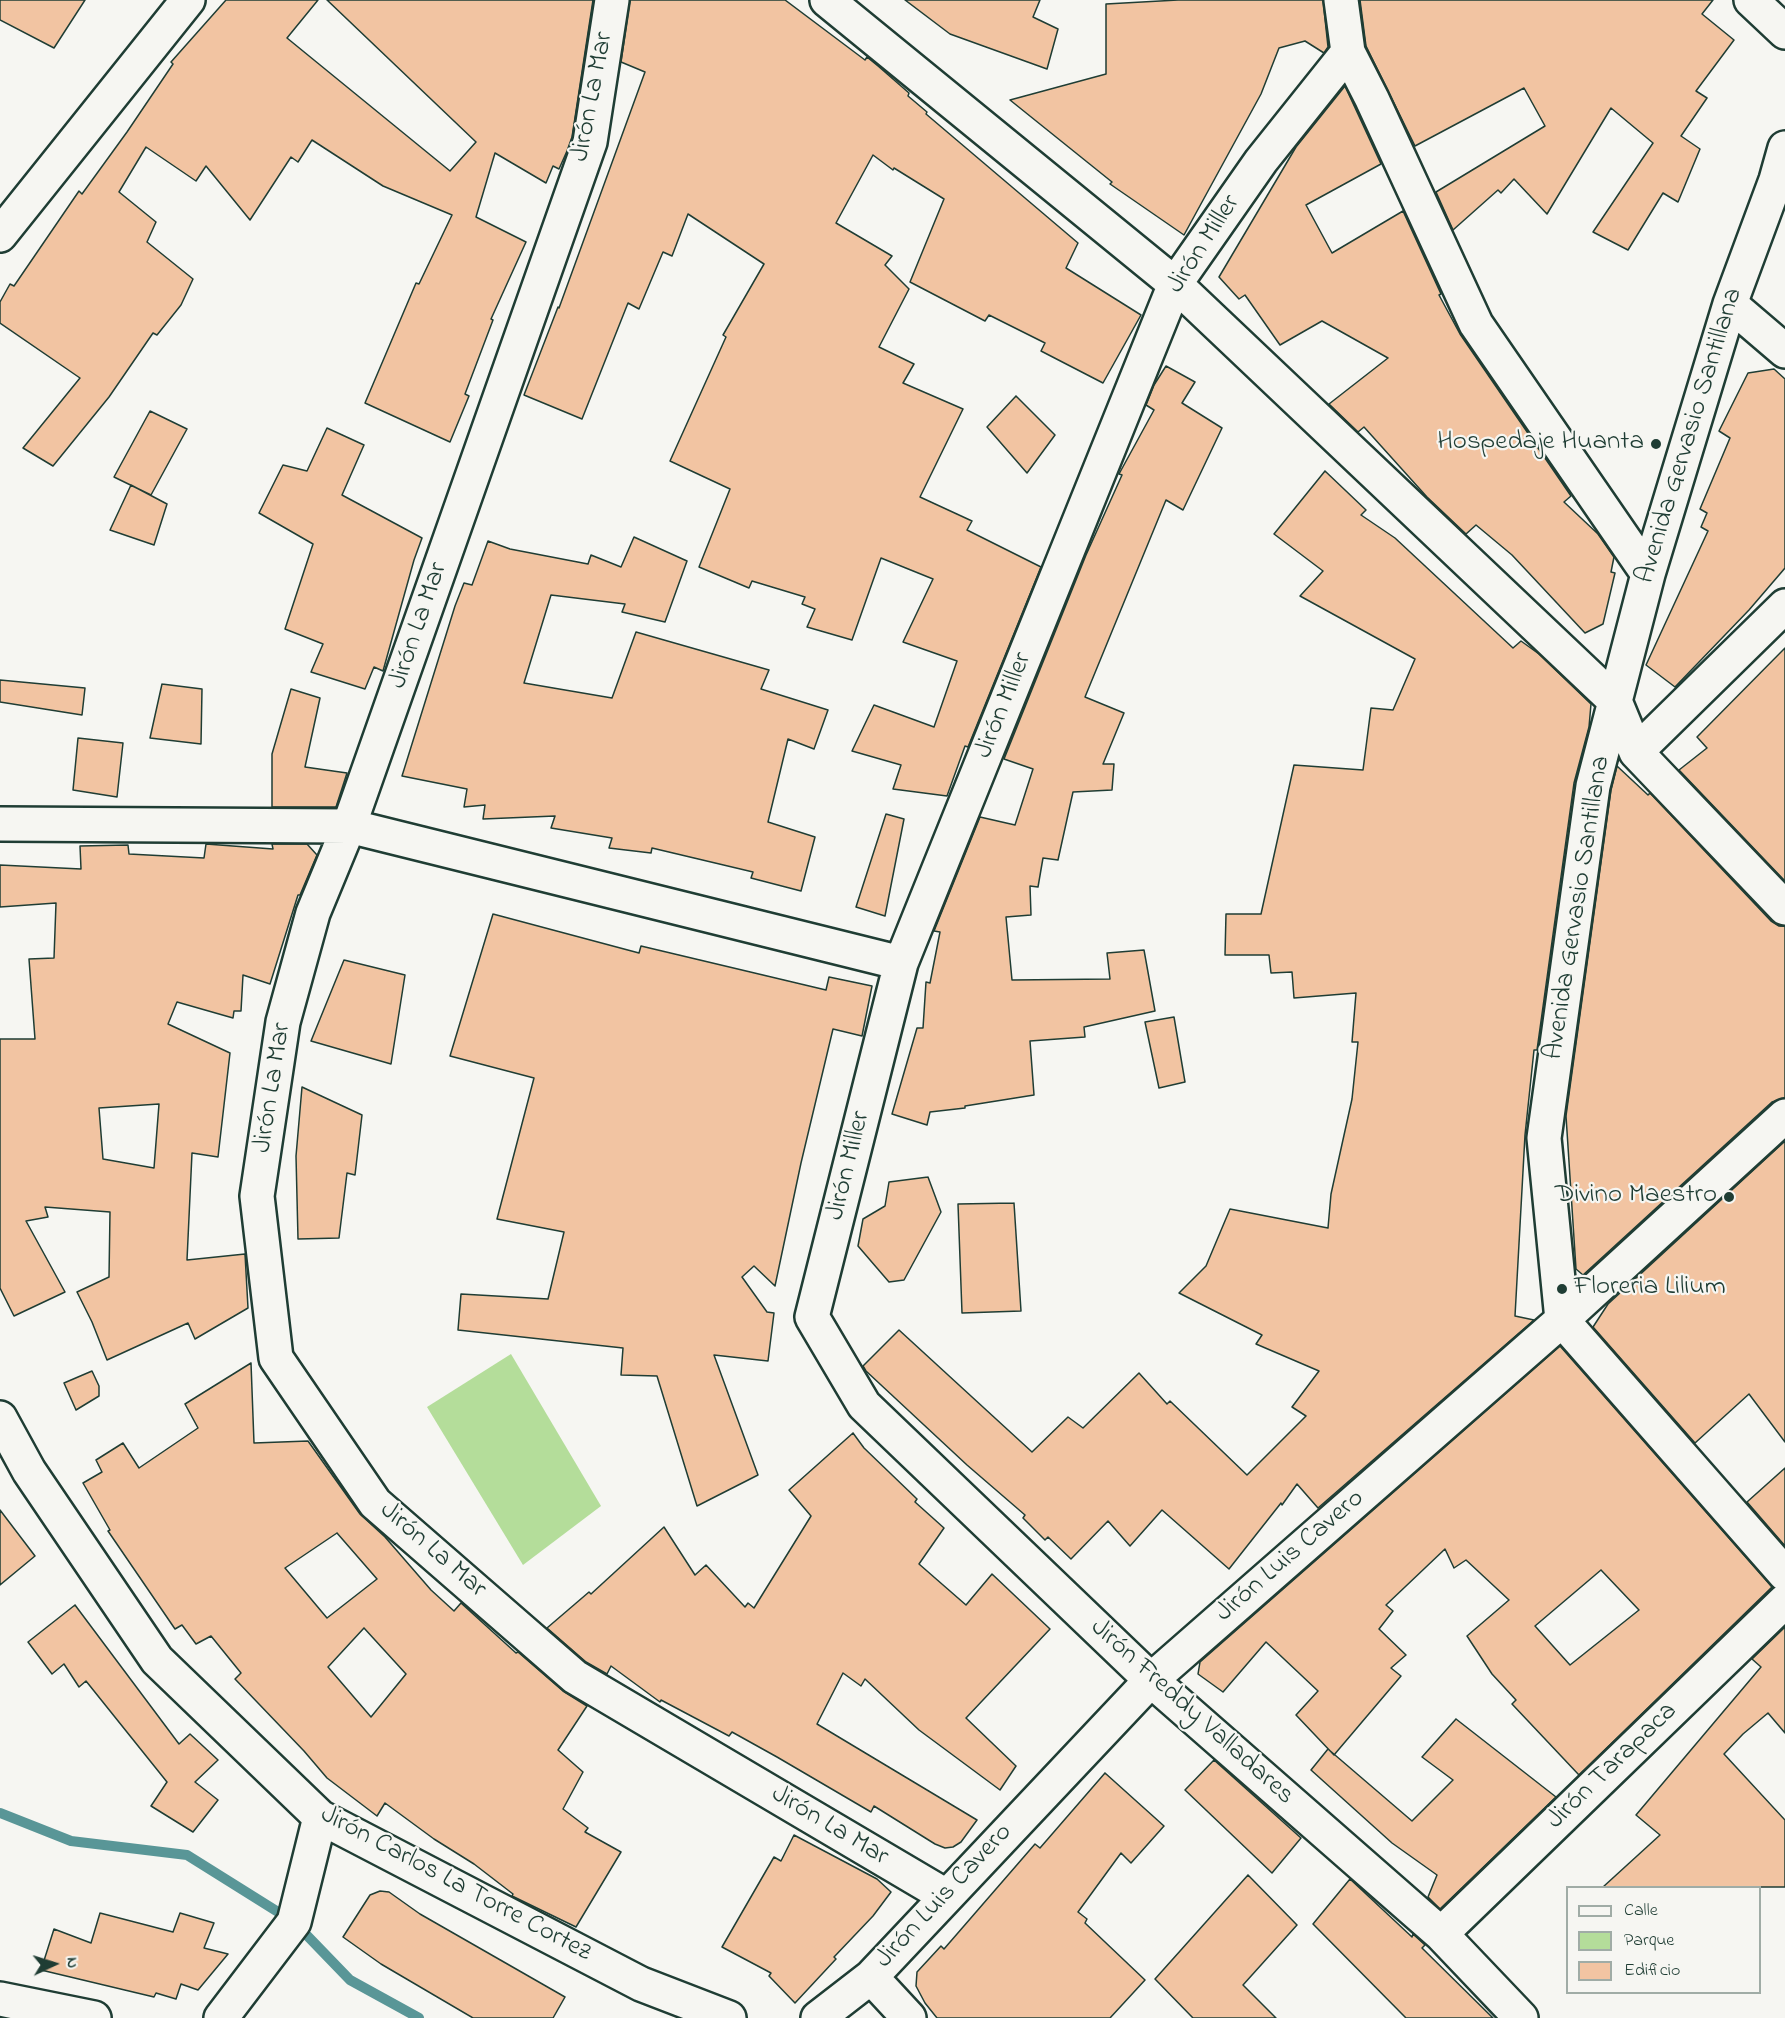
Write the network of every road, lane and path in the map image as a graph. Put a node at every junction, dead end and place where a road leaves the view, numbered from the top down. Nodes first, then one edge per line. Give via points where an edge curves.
1 (188, 0) edge
2 (612, 0) edge
3 (828, 0) edge
4 (1341, 0) edge
5 (1751, 0) edge
6 (1785, 32) edge
7 (1348, 52) junction
8 (1785, 148) edge
9 (0, 234) edge
10 (1175, 284) junction
11 (1730, 304) junction
12 (1785, 351) edge
13 (1648, 574) junction
14 (1785, 606) edge
15 (1616, 701) junction
16 (1636, 752) junction
17 (0, 824) edge
18 (349, 826) junction
19 (1785, 908) edge
20 (902, 963) junction
21 (1785, 1116) edge
22 (1562, 1320) junction
23 (864, 1405) joint
24 (0, 1418) edge
25 (1785, 1574) edge
26 (1785, 1601) edge
27 (1151, 1680) junction
28 (320, 1817) junction
29 (946, 1896) junction
30 (1441, 1934) junction
31 (871, 1977) junction
32 (0, 1999) edge
33 (94, 2018) edge
34 (221, 2018) edge
35 (729, 2018) edge
36 (818, 2018) edge
37 (909, 2018) edge
38 (1521, 2018) edge

1 - 9 street
2 - 18 street, Jirón La Mar via 590,142
3 - 10 street
4 - 7 street
5 - 6 street
7 - 10 street, Jirón Miller via 1261,161
7 - 13 street via 1476,324
8 - 11 street, Avenida Gervasio Santillana
10 - 15 street
10 - 20 street, Jirón Miller
11 - 12 street
11 - 13 street, Avenida Gervasio Santillana
13 - 15 street, Avenida Gervasio Santillana
14 - 16 street
15 - 16 street
15 - 22 street, Avenida Gervasio Santillana via 1593,786 1544,1138
16 - 19 street
17 - 18 street
18 - 20 street
18 - 29 street, Jirón La Mar via 314,913 283,1022 257,1196 276,1358 375,1503 575,1677
20 - 23 street, Jirón Miller via 812,1317
21 - 22 street, Jirón Luis Cavero
22 - 25 street
22 - 27 street, Jirón Luis Cavero
23 - 27 street, Jirón Freddy Valladares
24 - 28 street, Jirón Carlos La Torre Cortez via 29,1471 157,1660
26 - 30 street, Jirón Tarapaca
27 - 29 street, Jirón Luis Cavero
27 - 30 street, Jirón Freddy Valladares
28 - 34 street via 294,1922
28 - 35 street, Jirón Carlos La Torre Cortez via 641,1984
29 - 31 street, Jirón Luis Cavero
30 - 38 street, Jirón Freddy Valladares
31 - 36 street, Jirón Luis Cavero
31 - 37 street
32 - 33 street

